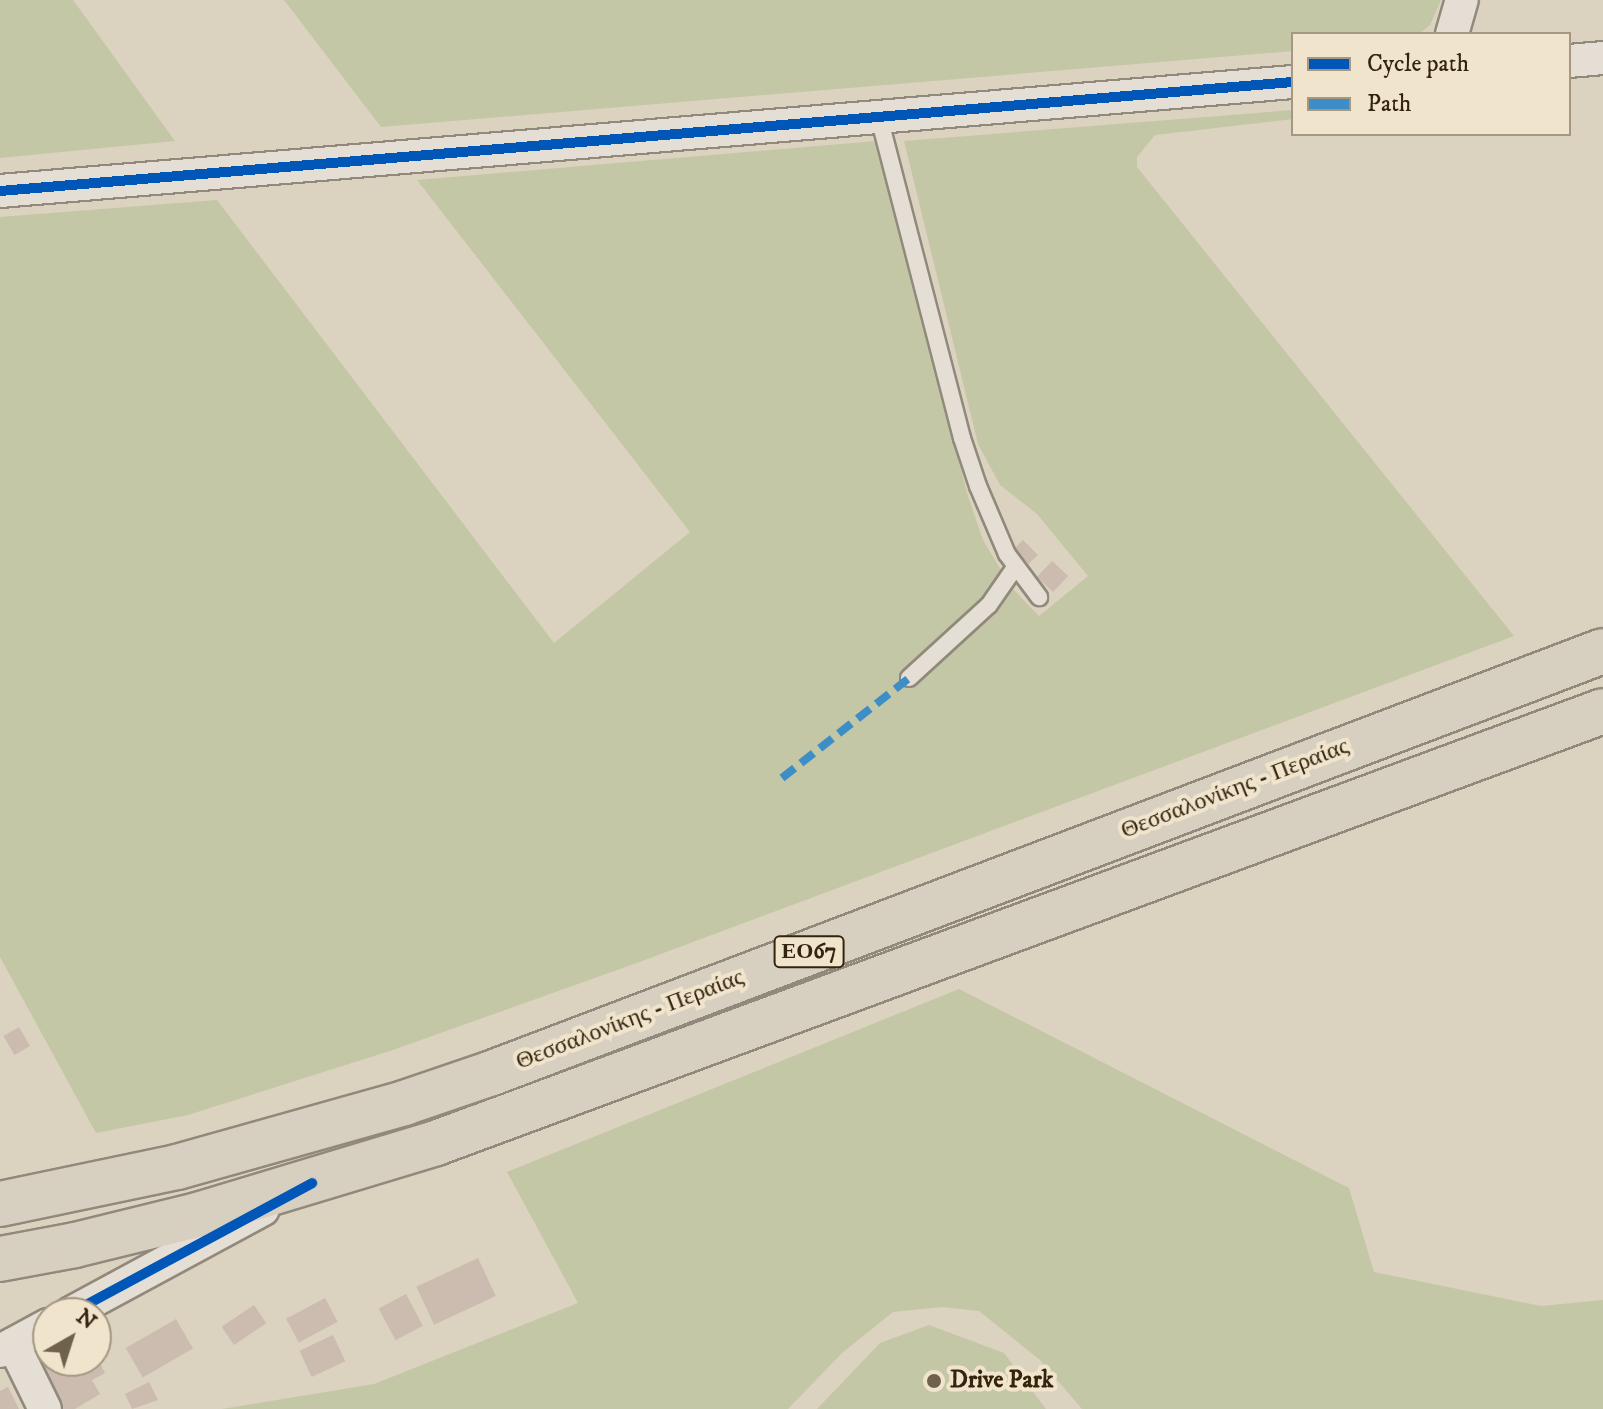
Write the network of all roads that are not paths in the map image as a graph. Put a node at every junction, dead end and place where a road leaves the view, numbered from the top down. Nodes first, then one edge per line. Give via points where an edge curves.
1 (1462, 0) edge
2 (1453, 32) edge
3 (1603, 58) edge
4 (1571, 61) edge
5 (1291, 82) edge
6 (879, 117) junction
7 (0, 191) edge
8 (1016, 566) junction
9 (1039, 597) dead end
10 (1603, 651) edge
11 (909, 678) dead end
12 (1603, 711) edge
13 (312, 1183) junction
14 (0, 1204) edge
15 (0, 1259) edge
16 (101, 1297) edge
17 (32, 1334) edge
18 (6, 1348) edge
19 (45, 1409) edge

1 - 2 street
3 - 4 street
5 - 6 street
6 - 7 street
6 - 8 lane via 962,438 994,526
8 - 9 lane
8 - 11 lane via 989,605
10 - 14 main road, Θεσσαλονίκης - Περαίας / ΕΟ67 via 492,1073 177,1167
12 - 13 main road, Θεσσαλονίκης - Περαίας / ΕΟ67 via 558,1101
13 - 15 main road, Θεσσαλονίκης - Περαίας / ΕΟ67 via 133,1232
13 - 16 street
17 - 18 street
18 - 19 street

